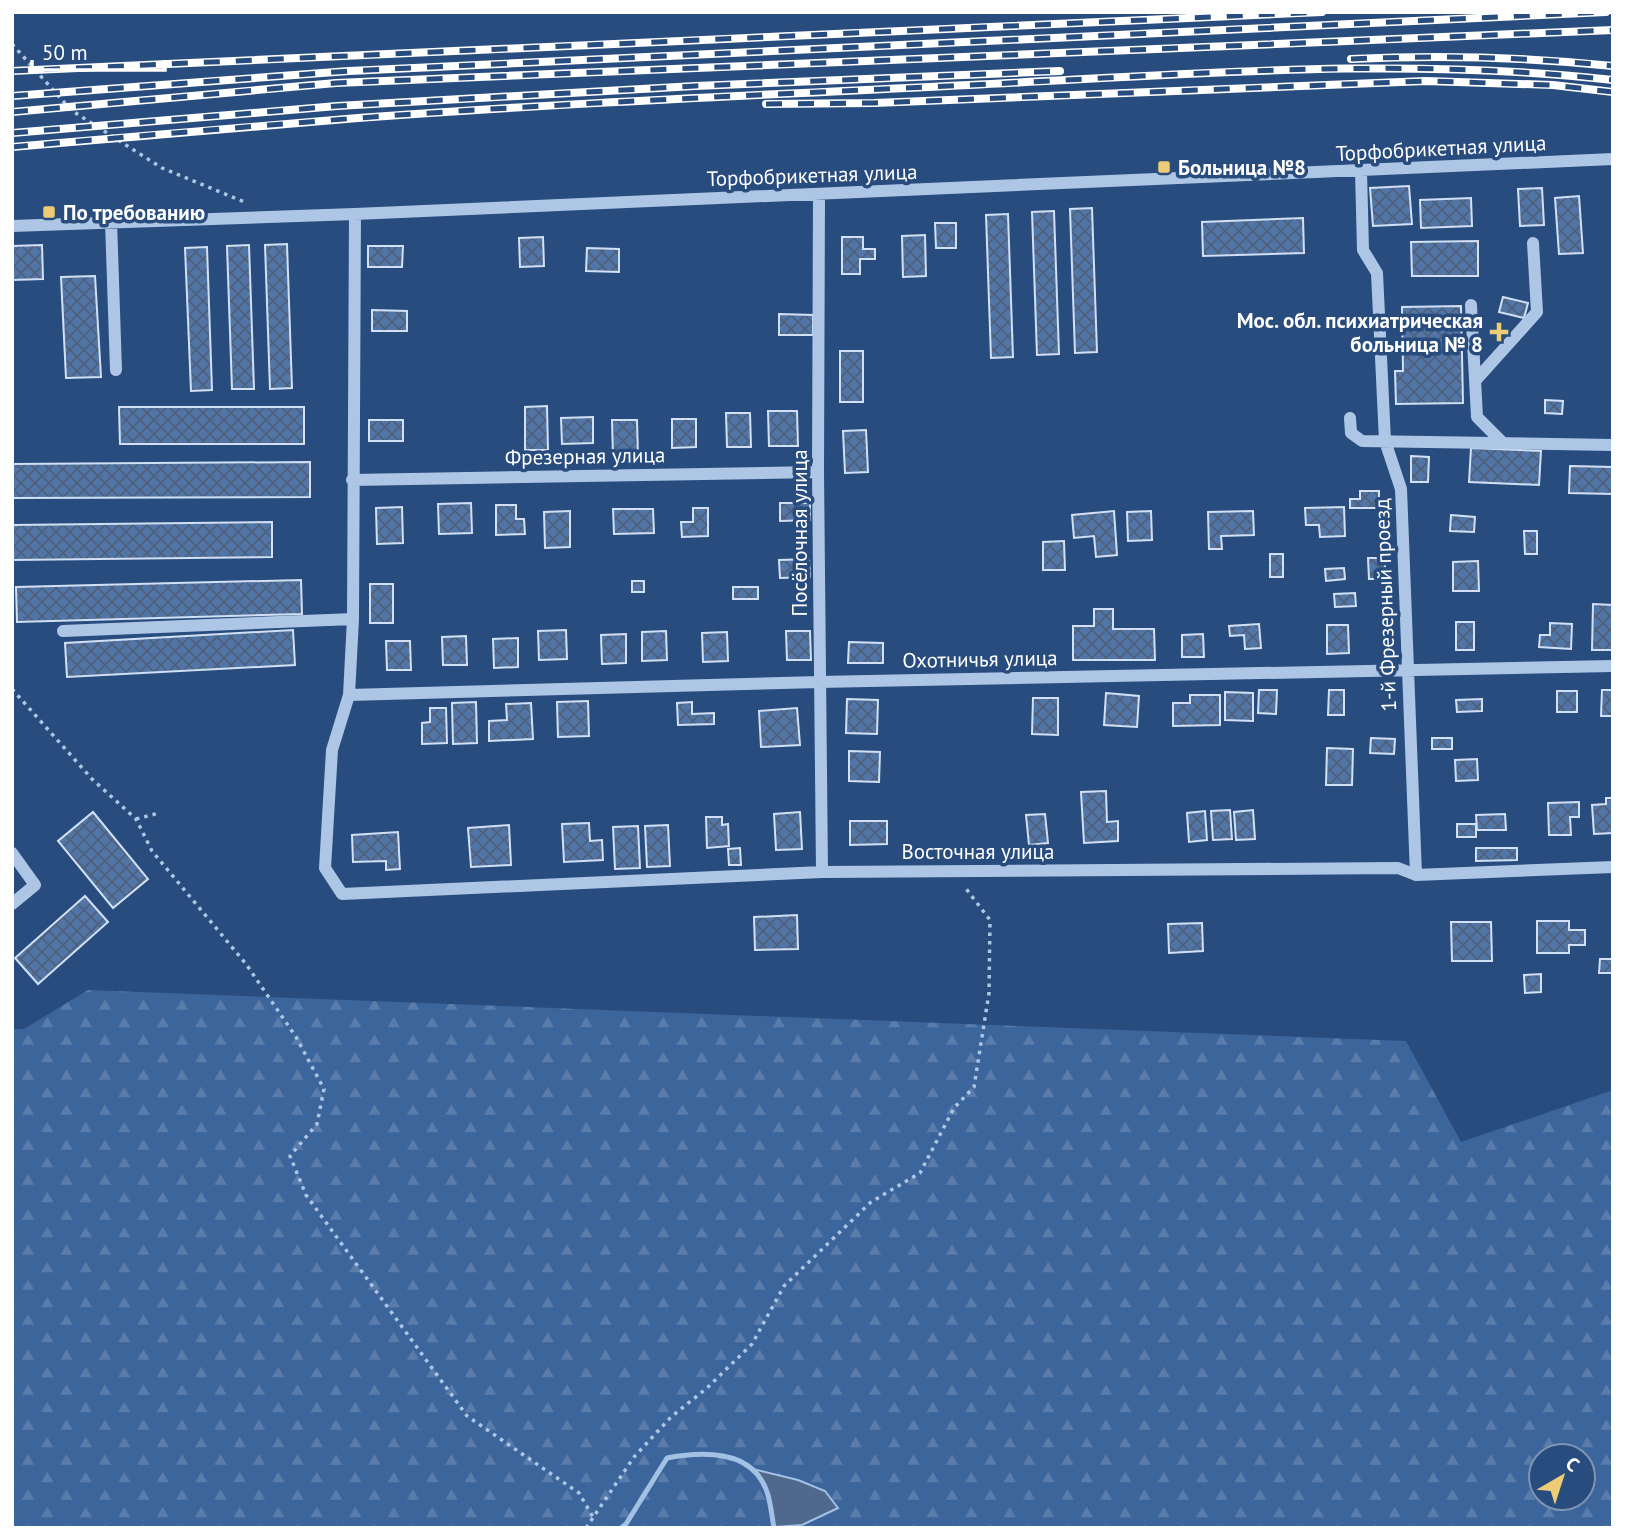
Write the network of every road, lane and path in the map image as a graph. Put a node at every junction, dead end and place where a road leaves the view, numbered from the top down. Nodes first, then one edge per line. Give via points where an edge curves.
1 (12, 44) edge
2 (1613, 159) edge
3 (1361, 171) junction
4 (819, 194) junction
5 (256, 207) dead end
6 (355, 214) junction
7 (111, 221) junction
8 (12, 226) edge
9 (1533, 243) dead end
10 (1471, 305) dead end
11 (116, 370) dead end
12 (1475, 381) junction
13 (1350, 418) dead end
14 (1385, 441) junction
15 (1503, 443) junction
16 (1613, 445) edge
17 (818, 472) junction
18 (352, 480) junction
19 (353, 619) junction
20 (63, 631) dead end
21 (1613, 666) edge
22 (1407, 670) junction
23 (819, 682) junction
24 (12, 689) edge
25 (349, 695) junction
26 (159, 813) dead end
27 (136, 819) junction
28 (12, 853) edge
29 (1613, 867) edge
30 (953, 870) junction
31 (822, 872) junction
32 (1416, 875) junction
33 (12, 904) edge
34 (593, 1517) junction
35 (586, 1528) edge

1 - 5 path via 71,110 162,168
2 - 3 street, Торфобрикетная улица
3 - 4 street, Торфобрикетная улица
3 - 14 street, 1-й Фрезерный проезд via 1363,250 1377,273
4 - 6 street, Торфобрикетная улица
4 - 17 street, Посёлочная улица
6 - 7 street, Торфобрикетная улица
6 - 18 street
7 - 8 street, Торфобрикетная улица
7 - 11 street
9 - 12 street via 1537,312
10 - 12 street
12 - 15 street via 1477,418
13 - 14 street via 1351,433 1362,441
14 - 15 street
14 - 22 street, 1-й Фрезерный проезд via 1401,489
15 - 16 street
17 - 18 street, Фрезерная улица
17 - 23 street, Посёлочная улица
18 - 19 street
19 - 20 street
19 - 25 street
21 - 22 street, Охотничья улица
22 - 23 street, Охотничья улица
22 - 32 street, 1-й Фрезерный проезд
23 - 25 street, Охотничья улица
23 - 31 street, Посёлочная улица
24 - 27 path via 92,779
25 - 31 street, Восточная улица via 331,750 325,868 342,894
26 - 27 path
27 - 34 path via 152,851 246,964 296,1037 324,1089 317,1124 290,1156 306,1195 467,1416 579,1493
28 - 33 street via 35,884
29 - 32 street, Восточная улица
30 - 31 street, Восточная улица
30 - 32 street, Восточная улица via 1398,868
30 - 34 path via 990,920 989,993 974,1087 954,1108 920,1173 871,1202 784,1286 752,1344 634,1457
34 - 35 path

